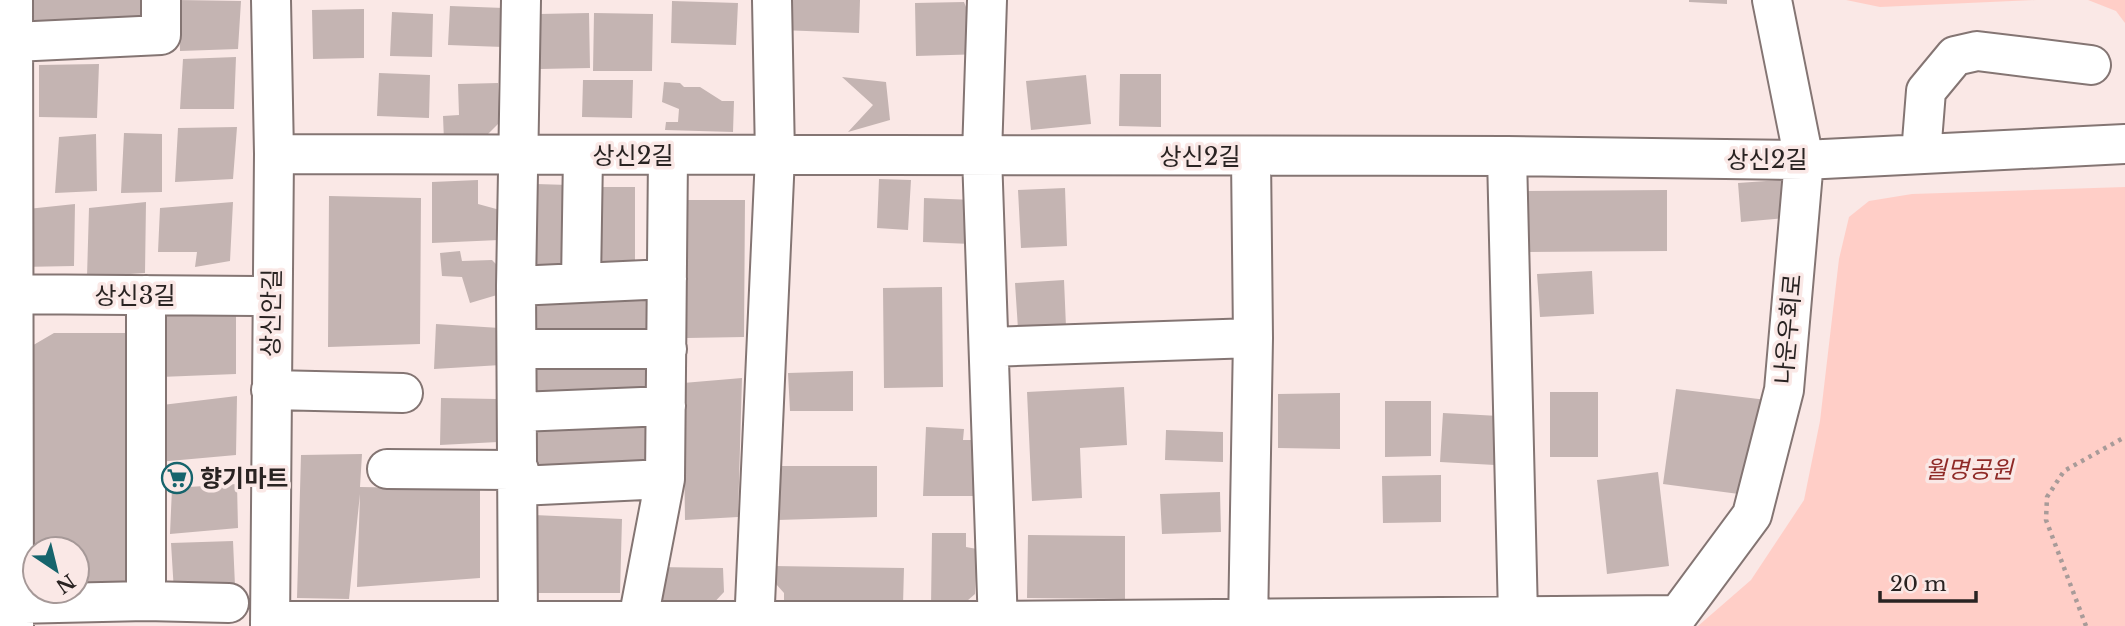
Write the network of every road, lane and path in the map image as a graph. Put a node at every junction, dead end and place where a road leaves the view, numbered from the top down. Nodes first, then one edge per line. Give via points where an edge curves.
1 (13, 0) edge
2 (161, 0) edge
3 (271, 0) edge
4 (521, 0) edge
5 (772, 0) edge
6 (986, 0) edge
7 (1772, 0) edge
8 (13, 42) junction
9 (2091, 65) dead end
10 (2125, 144) edge
11 (274, 154) junction
12 (1922, 154) junction
13 (520, 155) junction
14 (583, 155) junction
15 (668, 155) junction
16 (982, 155) junction
17 (775, 156) junction
18 (1507, 156) junction
19 (1251, 157) junction
20 (1804, 160) junction
21 (667, 279) junction
22 (581, 283) junction
23 (516, 286) junction
24 (8, 294) edge
25 (146, 295) junction
26 (271, 296) junction
27 (1253, 338) junction
28 (990, 347) junction
29 (518, 349) junction
30 (667, 349) junction
31 (271, 390) junction
32 (402, 393) dead end
33 (666, 406) junction
34 (519, 412) junction
35 (2125, 437) edge
36 (387, 469) dead end
37 (519, 478) junction
38 (665, 479) junction
39 (146, 601) junction
40 (229, 603) dead end
41 (14, 615) edge
42 (1518, 616) junction
43 (638, 620) junction
44 (1670, 620) edge
45 (1248, 621) edge
46 (270, 623) edge
47 (518, 623) edge
48 (754, 623) edge
49 (998, 624) edge
50 (2086, 626) edge

1 - 8 street
2 - 8 street via 160,35
3 - 11 street, 상신안길
4 - 13 street
5 - 17 street
6 - 16 street
7 - 20 street, 나운우회로
8 - 24 street
9 - 12 street via 1977,51 1955,56 1926,91
10 - 12 street, 상신2길
11 - 13 street, 상신2길
11 - 26 street, 상신안길
12 - 20 street, 상신2길
13 - 14 street, 상신2길
13 - 23 street
14 - 15 street, 상신2길
14 - 22 street
15 - 17 street, 상신2길
15 - 21 street
16 - 17 street, 상신2길
16 - 19 street, 상신2길
16 - 28 street
17 - 48 street
18 - 19 street, 상신2길
18 - 20 street, 상신2길
18 - 42 street
19 - 27 street
20 - 44 street, 나운우회로 via 1784,390 1752,515
21 - 22 street
21 - 30 street
22 - 23 street
23 - 29 street
24 - 25 street, 상신3길
24 - 41 street
25 - 26 street, 상신3길
25 - 39 street
26 - 31 street, 상신안길
27 - 28 street
27 - 45 street
28 - 49 street
29 - 30 street
29 - 34 street
30 - 33 street
31 - 32 street
31 - 46 street, 상신안길
33 - 34 street
33 - 38 street
34 - 37 street
35 - 50 path via 2064,471 2048,497 2046,520
36 - 37 street
37 - 38 street
37 - 47 street
38 - 43 street
39 - 40 street
39 - 41 street
42 - 44 street
42 - 45 street
43 - 47 street
43 - 48 street
45 - 49 street
46 - 47 street
48 - 49 street

